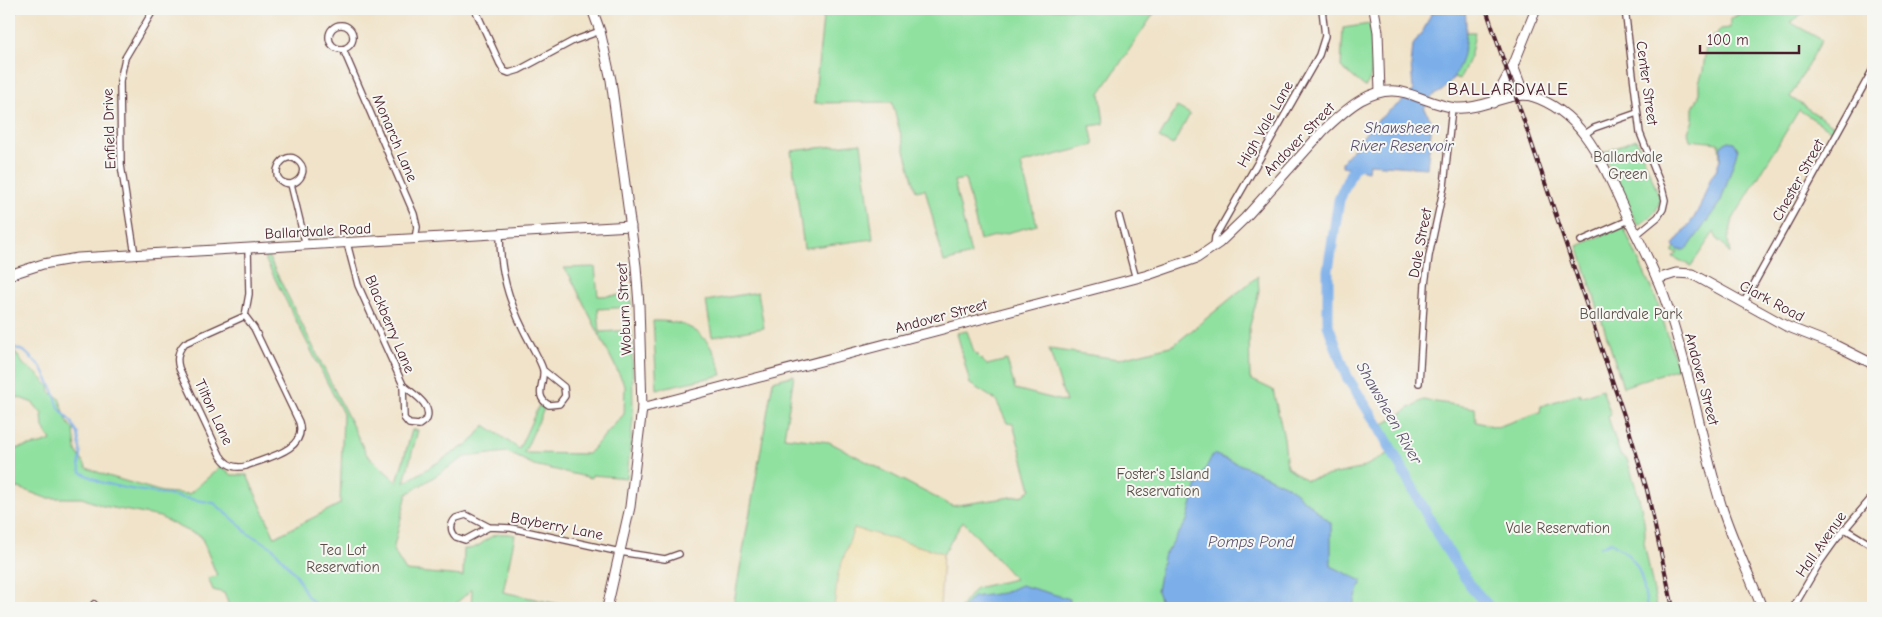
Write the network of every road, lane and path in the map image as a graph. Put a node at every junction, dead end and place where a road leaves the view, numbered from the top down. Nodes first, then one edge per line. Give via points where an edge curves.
1 (13, 9) edge
2 (154, 9) edge
3 (475, 9) edge
4 (592, 9) edge
5 (1322, 9) edge
6 (1374, 9) edge
7 (1536, 9) edge
8 (1625, 9) edge
9 (9, 14) edge
10 (600, 31) junction
11 (343, 49) junction
12 (1513, 66) junction
13 (1873, 69) edge
14 (1380, 92) junction
15 (1530, 96) junction
16 (1493, 103) junction
17 (1452, 108) junction
18 (1637, 113) junction
19 (1585, 134) junction
20 (292, 184) junction
21 (1119, 216) dead end
22 (1629, 220) junction
23 (631, 226) junction
24 (500, 235) junction
25 (1636, 235) junction
26 (415, 239) junction
27 (1581, 241) dead end
28 (347, 243) junction
29 (306, 246) junction
30 (1214, 247) junction
31 (248, 248) junction
32 (135, 255) junction
33 (9, 275) edge
34 (1136, 279) junction
35 (1657, 279) junction
36 (1744, 302) junction
37 (245, 316) junction
38 (1873, 364) edge
39 (543, 370) junction
40 (1419, 384) dead end
41 (403, 385) junction
42 (642, 408) junction
43 (1873, 496) edge
44 (489, 527) junction
45 (1845, 529) junction
46 (1873, 546) edge
47 (620, 552) junction
48 (679, 554) dead end
49 (607, 608) edge
50 (1762, 608) edge
51 (1793, 608) edge

1 - 9 street
2 - 32 street, Enfield Drive via 125,58 120,81 121,165
3 - 10 street via 500,64 509,73
4 - 10 street, Woburn Street
5 - 30 street, High Vale Lane via 1325,36 1318,55 1215,237
6 - 14 street
7 - 12 street
8 - 18 street, Center Street
10 - 23 street, Woburn Street via 611,80
11 - 11 street, Monarch Lane via 352,42 352,34 345,26 337,26 331,30 329,38 335,48
11 - 26 street, Monarch Lane via 414,214
12 - 15 street via 1520,84
12 - 16 street
13 - 36 street, Chester Street
14 - 17 street, Andover Street via 1408,94
14 - 30 street, Andover Street via 1349,108 1323,131 1245,218
15 - 16 street, Andover Street via 1519,95
15 - 19 street, Andover Street via 1559,112
16 - 17 street, Andover Street
17 - 40 street, Dale Street via 1444,186 1425,284
18 - 19 street
18 - 25 street, Center Street via 1642,138 1665,203 1654,221
19 - 22 street, Andover Street via 1596,150
20 - 20 street via 299,180 303,168 295,159 287,158 277,171 283,182
20 - 29 street
21 - 34 street
22 - 25 street, Andover Street
22 - 27 street
23 - 24 street, Ballardvale Road
23 - 42 street, Woburn Street via 639,305
24 - 26 street, Ballardvale Road
24 - 39 street via 500,262 508,294
25 - 35 street, Andover Street
26 - 28 street, Ballardvale Road
28 - 29 street, Ballardvale Road
28 - 41 street, Blackberry Lane via 358,285
29 - 31 street, Ballardvale Road
30 - 34 street, Andover Street via 1190,261
31 - 32 street, Ballardvale Road
31 - 37 street via 249,294
32 - 33 street, Ballardvale Road via 62,260
34 - 42 street, Andover Street
35 - 36 street, Clark Road via 1676,273 1692,274
35 - 50 street, Andover Street via 1674,327 1724,513
36 - 38 street, Clark Road via 1786,326
37 - 37 street, Tilton Lane via 254,328 300,430 299,438 291,448 238,467 220,455 177,359 185,343
39 - 39 street via 541,398 549,405 559,404 565,396 564,387
41 - 41 street, Blackberry Lane via 404,418 412,425 421,424 428,417 427,407
42 - 47 street, Woburn Street via 630,507
43 - 45 street, Hall Avenue
44 - 44 street, Bayberry Lane via 464,515 454,519 451,529 463,540
44 - 47 street, Bayberry Lane via 512,528
45 - 46 street
45 - 51 street, Hall Avenue via 1820,562
47 - 48 street, Bayberry Lane via 665,559
47 - 49 street, Woburn Street

